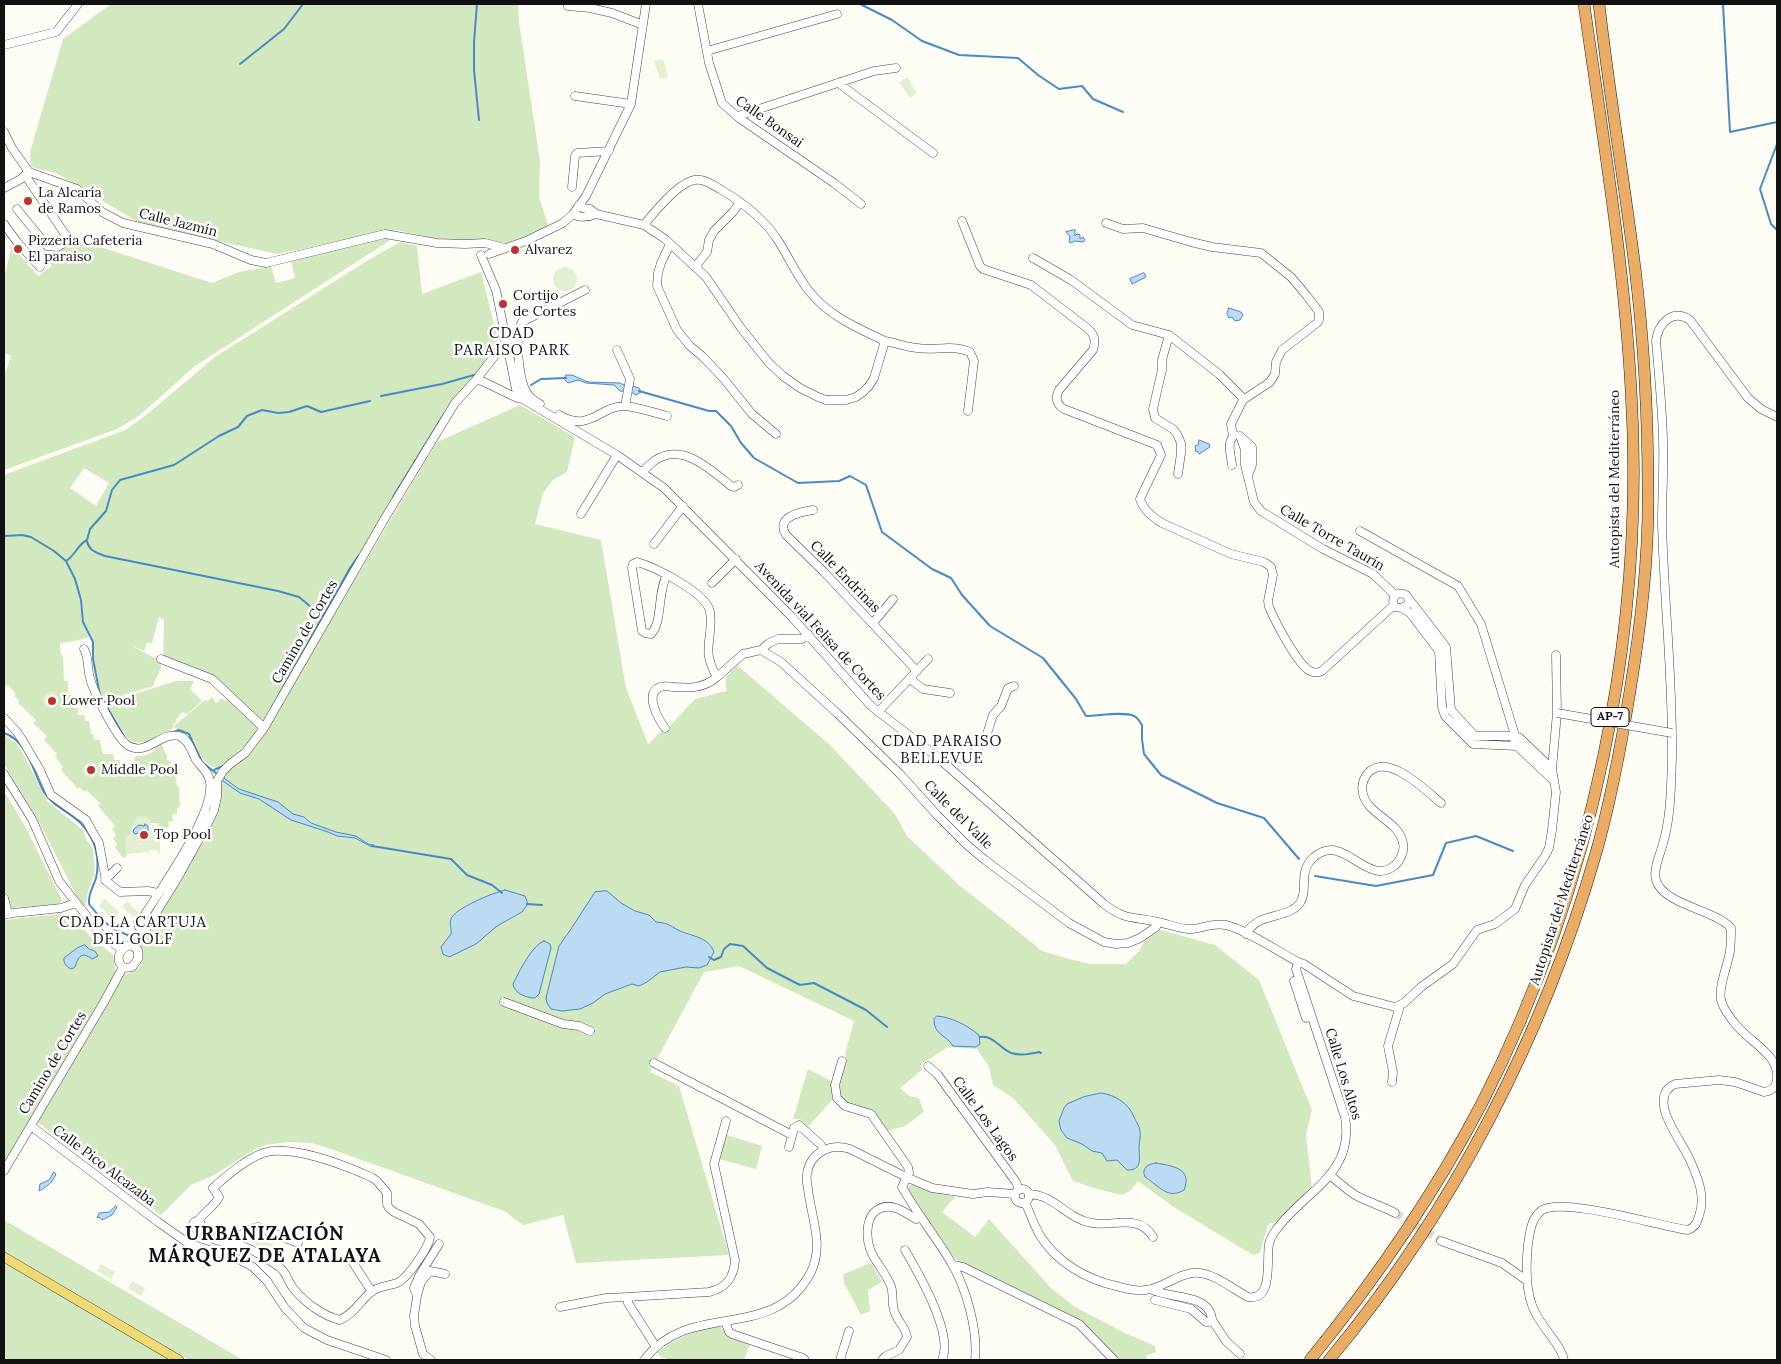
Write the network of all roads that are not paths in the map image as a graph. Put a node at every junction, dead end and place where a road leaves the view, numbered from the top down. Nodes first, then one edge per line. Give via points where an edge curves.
1 (78, 4) edge
2 (646, 4) edge
3 (698, 4) edge
4 (1584, 4) edge
5 (1599, 4) edge
6 (568, 6) dead end
7 (837, 14) dead end
8 (643, 25) junction
9 (4, 45) edge
10 (707, 51) junction
11 (896, 68) dead end
12 (840, 82) junction
13 (575, 96) dead end
14 (631, 104) junction
15 (739, 118) junction
16 (4, 132) edge
17 (609, 151) junction
18 (933, 153) dead end
19 (27, 173) junction
20 (572, 186) dead end
21 (4, 188) edge
22 (740, 202) junction
23 (861, 204) dead end
24 (579, 205) junction
25 (16, 210) dead end
26 (573, 214) junction
27 (596, 214) junction
28 (962, 221) dead end
29 (1106, 223) dead end
30 (4, 224) edge
31 (644, 225) junction
32 (670, 244) junction
33 (484, 250) junction
34 (1033, 258) dead end
35 (695, 266) junction
36 (40, 267) dead end
37 (585, 290) dead end
38 (1168, 335) junction
39 (517, 337) junction
40 (506, 340) junction
41 (885, 341) junction
42 (617, 350) dead end
43 (476, 380) junction
44 (521, 398) junction
45 (1244, 399) junction
46 (625, 406) junction
47 (968, 411) dead end
48 (667, 416) dead end
49 (1777, 417) edge
50 (776, 434) dead end
51 (1236, 436) junction
52 (617, 455) junction
53 (1232, 465) dead end
54 (643, 472) junction
55 (1178, 474) dead end
56 (738, 485) dead end
57 (683, 506) junction
58 (813, 510) dead end
59 (581, 514) dead end
60 (1360, 531) dead end
61 (654, 544) dead end
62 (736, 559) junction
63 (667, 575) junction
64 (712, 583) dead end
65 (1395, 595) junction
66 (893, 599) dead end
67 (1409, 600) junction
68 (1394, 605) junction
69 (1402, 608) junction
70 (873, 623) junction
71 (808, 634) junction
72 (84, 649) dead end
73 (761, 650) junction
74 (1556, 655) dead end
75 (161, 659) dead end
76 (928, 659) dead end
77 (918, 670) junction
78 (717, 677) junction
79 (910, 679) junction
80 (1014, 686) dead end
81 (950, 693) dead end
82 (878, 712) junction
83 (1557, 712) junction
84 (4, 718) edge
85 (264, 728) junction
86 (665, 728) dead end
87 (1672, 733) junction
88 (1514, 740) junction
89 (936, 756) junction
90 (1552, 769) junction
91 (4, 774) edge
92 (1554, 781) junction
93 (1441, 803) dead end
94 (117, 868) dead end
95 (105, 880) junction
96 (158, 893) junction
97 (4, 898) edge
98 (76, 903) junction
99 (6, 914) edge
100 (1158, 922) junction
101 (142, 930) junction
102 (1246, 934) junction
103 (135, 947) junction
104 (122, 950) junction
105 (1298, 962) junction
106 (123, 967) junction
107 (1300, 979) junction
108 (504, 1002) dead end
109 (1400, 1006) junction
110 (1306, 1018) dead end
111 (590, 1031) dead end
112 (842, 1061) dead end
113 (654, 1064) dead end
114 (928, 1066) dead end
115 (1392, 1082) dead end
116 (726, 1121) dead end
117 (31, 1126) junction
118 (792, 1135) junction
119 (789, 1147) dead end
120 (824, 1150) junction
121 (4, 1171) edge
122 (1330, 1175) junction
123 (906, 1178) junction
124 (1017, 1192) junction
125 (1029, 1194) junction
126 (1025, 1202) junction
127 (1395, 1213) tunnel mouth
128 (921, 1218) junction
129 (198, 1226) junction
130 (1153, 1237) dead end
131 (1440, 1242) tunnel mouth
132 (188, 1243) junction
133 (298, 1243) dead end
134 (231, 1244) junction
135 (439, 1244) dead end
136 (905, 1250) dead end
137 (4, 1257) edge
138 (350, 1258) dead end
139 (953, 1265) junction
140 (445, 1274) dead end
141 (1526, 1280) junction
142 (1151, 1289) junction
143 (372, 1292) junction
144 (417, 1296) junction
145 (627, 1297) junction
146 (1155, 1300) dead end
147 (560, 1307) dead end
148 (1212, 1320) junction
149 (725, 1321) junction
150 (849, 1331) dead end
151 (656, 1347) junction
152 (1240, 1354) dead end
153 (179, 1360) edge
154 (386, 1360) edge
155 (431, 1360) edge
156 (644, 1360) edge
157 (805, 1360) edge
158 (840, 1360) edge
159 (882, 1360) edge
160 (942, 1360) edge
161 (975, 1360) edge
162 (1114, 1360) edge
163 (1310, 1360) edge
164 (1330, 1360) edge
165 (1564, 1360) edge

1 - 9 street via 56,32
2 - 8 street
3 - 10 street, Calle Bonsai
4 - 163 highway, Autopista del Mediterráneo / AP-7 via 1612,205 1632,391 1631,567 1621,656 1607,737 1583,842 1564,904 1540,972 1482,1103 1398,1243
5 - 164 highway, Autopista del Mediterráneo / AP-7 via 1635,270 1645,379 1648,467 1648,531 1638,641 1612,790 1596,853 1547,994 1496,1106 1412,1250
6 - 8 street via 612,13
7 - 10 street
8 - 14 street
10 - 15 street, Calle Bonsai via 719,98
11 - 12 street
12 - 15 street
12 - 18 street
13 - 14 street
14 - 17 street
15 - 23 street, Calle Bonsai
16 - 19 street
17 - 20 street via 577,153
17 - 24 street
19 - 21 street
19 - 25 street via 69,240 57,247 47,246
19 - 33 street, Calle Jazmín via 77,189 102,212 123,223 213,244 266,263 385,234 465,244
22 - 31 street via 704,180 692,181 663,202
22 - 35 street via 714,231 707,252
22 - 41 street via 771,231 810,292 824,306 839,318
24 - 26 street
24 - 27 street
26 - 27 street
26 - 33 street, Calle Jazmín via 563,223 526,242
27 - 31 street
28 - 68 street via 983,269 1031,285 1094,335 1093,350 1059,390 1058,404 1157,445 1160,459 1140,499 1142,504 1162,524 1231,554 1268,564 1273,571 1268,601 1270,609 1290,648 1310,671 1322,671
29 - 45 street via 1122,229 1143,228 1212,247 1261,253 1291,277 1307,296 1319,312 1317,323 1282,350 1270,382
30 - 36 street
31 - 32 street
32 - 35 street
32 - 50 street via 658,273 658,286 677,330 748,409
33 - 40 street
34 - 38 street via 1071,280 1132,325
35 - 41 street via 769,363 800,388 818,397 846,400 863,392 874,378
37 - 39 street via 522,322
38 - 45 street via 1219,374
38 - 55 street via 1153,414 1177,434 1181,443
39 - 40 street
39 - 46 street via 524,389 534,400 574,421 585,421
40 - 43 street, Camino de Cortes
40 - 44 street via 516,389
41 - 47 street via 917,348 953,348 970,352 974,361
42 - 46 street via 630,379
43 - 44 street, Avenida vial Felisa de Cortes
43 - 85 street, Camino de Cortes via 455,403 434,436
44 - 52 street, Avenida vial Felisa de Cortes
45 - 51 street via 1232,424
46 - 48 street
49 - 87 street via 1748,398 1690,320 1685,316 1673,316 1663,322 1656,341
51 - 53 street via 1230,442
51 - 65 street, Calle Torre Taurín via 1245,450 1245,465 1254,502 1261,511 1323,549 1373,574
52 - 54 street, Avenida vial Felisa de Cortes
52 - 59 street
54 - 56 street via 654,460 683,455 700,461 731,486
54 - 57 street, Avenida vial Felisa de Cortes
57 - 61 street
57 - 62 street, Avenida vial Felisa de Cortes
58 - 70 street, Calle Endrinas via 787,518 784,532
60 - 88 street via 1462,591 1481,624
62 - 64 street
62 - 71 street, Avenida vial Felisa de Cortes
63 - 63 street via 637,562 633,565 645,633 651,634 657,624 660,594
63 - 78 street via 709,608 708,659
65 - 67 street via 1406,594
65 - 68 street
66 - 70 street
67 - 69 street
67 - 88 street via 1446,647 1451,710 1475,736
68 - 69 street
69 - 88 street via 1410,613 1439,651 1445,716 1473,744
70 - 77 street, Calle Endrinas
71 - 73 street via 802,639 778,639
71 - 82 street, Avenida vial Felisa de Cortes
72 - 96 street via 96,696 123,741 139,749 171,736 181,737 210,780 210,800 205,812
73 - 78 street via 740,656
73 - 100 street, Calle del Valle via 781,662 837,713 967,845 1070,923 1104,942 1116,944 1140,938
74 - 83 street
75 - 85 street via 212,679
76 - 77 street
77 - 79 street
78 - 86 street via 696,687 664,686 656,689 652,701
79 - 81 street via 923,689
79 - 82 street
80 - 89 street via 1008,688 1002,706 993,715 986,737 974,753 963,759
82 - 89 street, Avenida vial Felisa de Cortes
83 - 87 street, bridge
83 - 90 street
84 - 95 street via 17,732 40,770 51,796 86,820 99,843
85 - 101 street, Camino de Cortes via 217,781 217,797 209,821 177,879
87 - 141 street via 1669,808 1656,880 1668,894 1717,917 1731,928 1720,998 1738,1027 1771,1058 1776,1084 1764,1092 1719,1080 1669,1086 1663,1097 1665,1114 1690,1159 1702,1200 1696,1224 1688,1230 1601,1211 1545,1209 1535,1218 1530,1229
88 - 90 street via 1520,738
88 - 92 street
89 - 100 street, Avenida vial Felisa de Cortes via 1108,907 1131,919
90 - 92 street
91 - 98 street via 32,820 59,881
92 - 109 street via 1556,792 1549,848 1515,909 1495,924 1476,930 1453,964
93 - 102 street via 1393,767 1377,766 1370,770 1362,783 1363,795 1402,838 1403,852 1398,863 1378,871 1347,855 1326,850 1310,860 1306,868 1300,903 1290,911 1258,921
94 - 95 street
95 - 96 street via 120,892
96 - 101 street via 138,922
97 - 99 street
98 - 99 street via 61,908
98 - 104 street via 100,933
100 - 102 street, Avenida vial Felisa de Cortes via 1190,929 1208,924 1226,925
101 - 103 street, Camino de Cortes
102 - 105 street, Avenida vial Felisa de Cortes
103 - 104 street via 130,945
103 - 106 street via 138,959 132,967
104 - 106 street via 118,958
105 - 107 street, Calle Los Altos via 1296,970
105 - 109 street, Avenida vial Felisa de Cortes via 1353,996
106 - 117 street, Camino de Cortes
107 - 110 street, Calle Los Altos via 1294,982
107 - 122 street, Calle Los Altos via 1345,1117 1343,1152
108 - 111 street
109 - 115 street via 1388,1046
112 - 123 street via 835,1085 837,1098 845,1106 871,1114 908,1167
113 - 118 street
114 - 124 street, Calle Los Lagos via 938,1075 1016,1182
116 - 145 street via 714,1164 735,1260 731,1278 718,1290 709,1292
117 - 121 street, Camino de Cortes
117 - 132 street, Calle Pico Alcazaba
118 - 119 street
118 - 120 street via 795,1126 801,1125
120 - 123 street via 840,1146 850,1149
120 - 149 street via 816,1156 806,1174 817,1235 816,1257 811,1272 795,1294 777,1308
122 - 127 street via 1357,1196
122 - 142 street via 1282,1222 1272,1237 1268,1247 1265,1288 1260,1295 1248,1297 1201,1273 1186,1274
123 - 124 street via 946,1191 973,1194
123 - 128 street via 902,1187
124 - 125 street via 1025,1190
124 - 126 street via 1016,1200
125 - 126 street
125 - 130 street via 1051,1200 1090,1223 1122,1221 1136,1224
126 - 142 street via 1040,1235 1067,1264 1103,1282 1144,1291
128 - 139 street
128 - 159 street via 916,1219 888,1206 880,1208 869,1218 869,1249 890,1286 894,1313 906,1337 899,1350
129 - 132 street
129 - 134 street via 212,1239
129 - 143 street via 204,1213 219,1197 213,1188 252,1158 264,1153 313,1155 362,1173 377,1181 388,1193 389,1208 419,1224 430,1236 408,1275 397,1283
131 - 141 street via 1497,1261
132 - 154 street, Calle Pico Alcazaba via 252,1267 304,1328 326,1340
133 - 134 street via 258,1227 245,1232
134 - 143 street via 246,1247 280,1267 299,1295 332,1318 340,1320 350,1315
135 - 144 street via 415,1283
136 - 160 street via 928,1291 943,1332 946,1350
137 - 153 main road
138 - 143 street
139 - 161 street via 968,1301 975,1336
139 - 162 street via 1079,1324
140 - 144 street via 430,1271 421,1282
141 - 165 street via 1531,1304 1540,1323
142 - 148 street via 1195,1301 1204,1306
144 - 155 street via 415,1326 422,1354
145 - 147 street
145 - 151 street
146 - 148 street via 1191,1309 1206,1322
148 - 152 street via 1226,1341
149 - 151 street via 692,1327
149 - 157 street via 728,1332 732,1334
150 - 158 street
151 - 156 street

